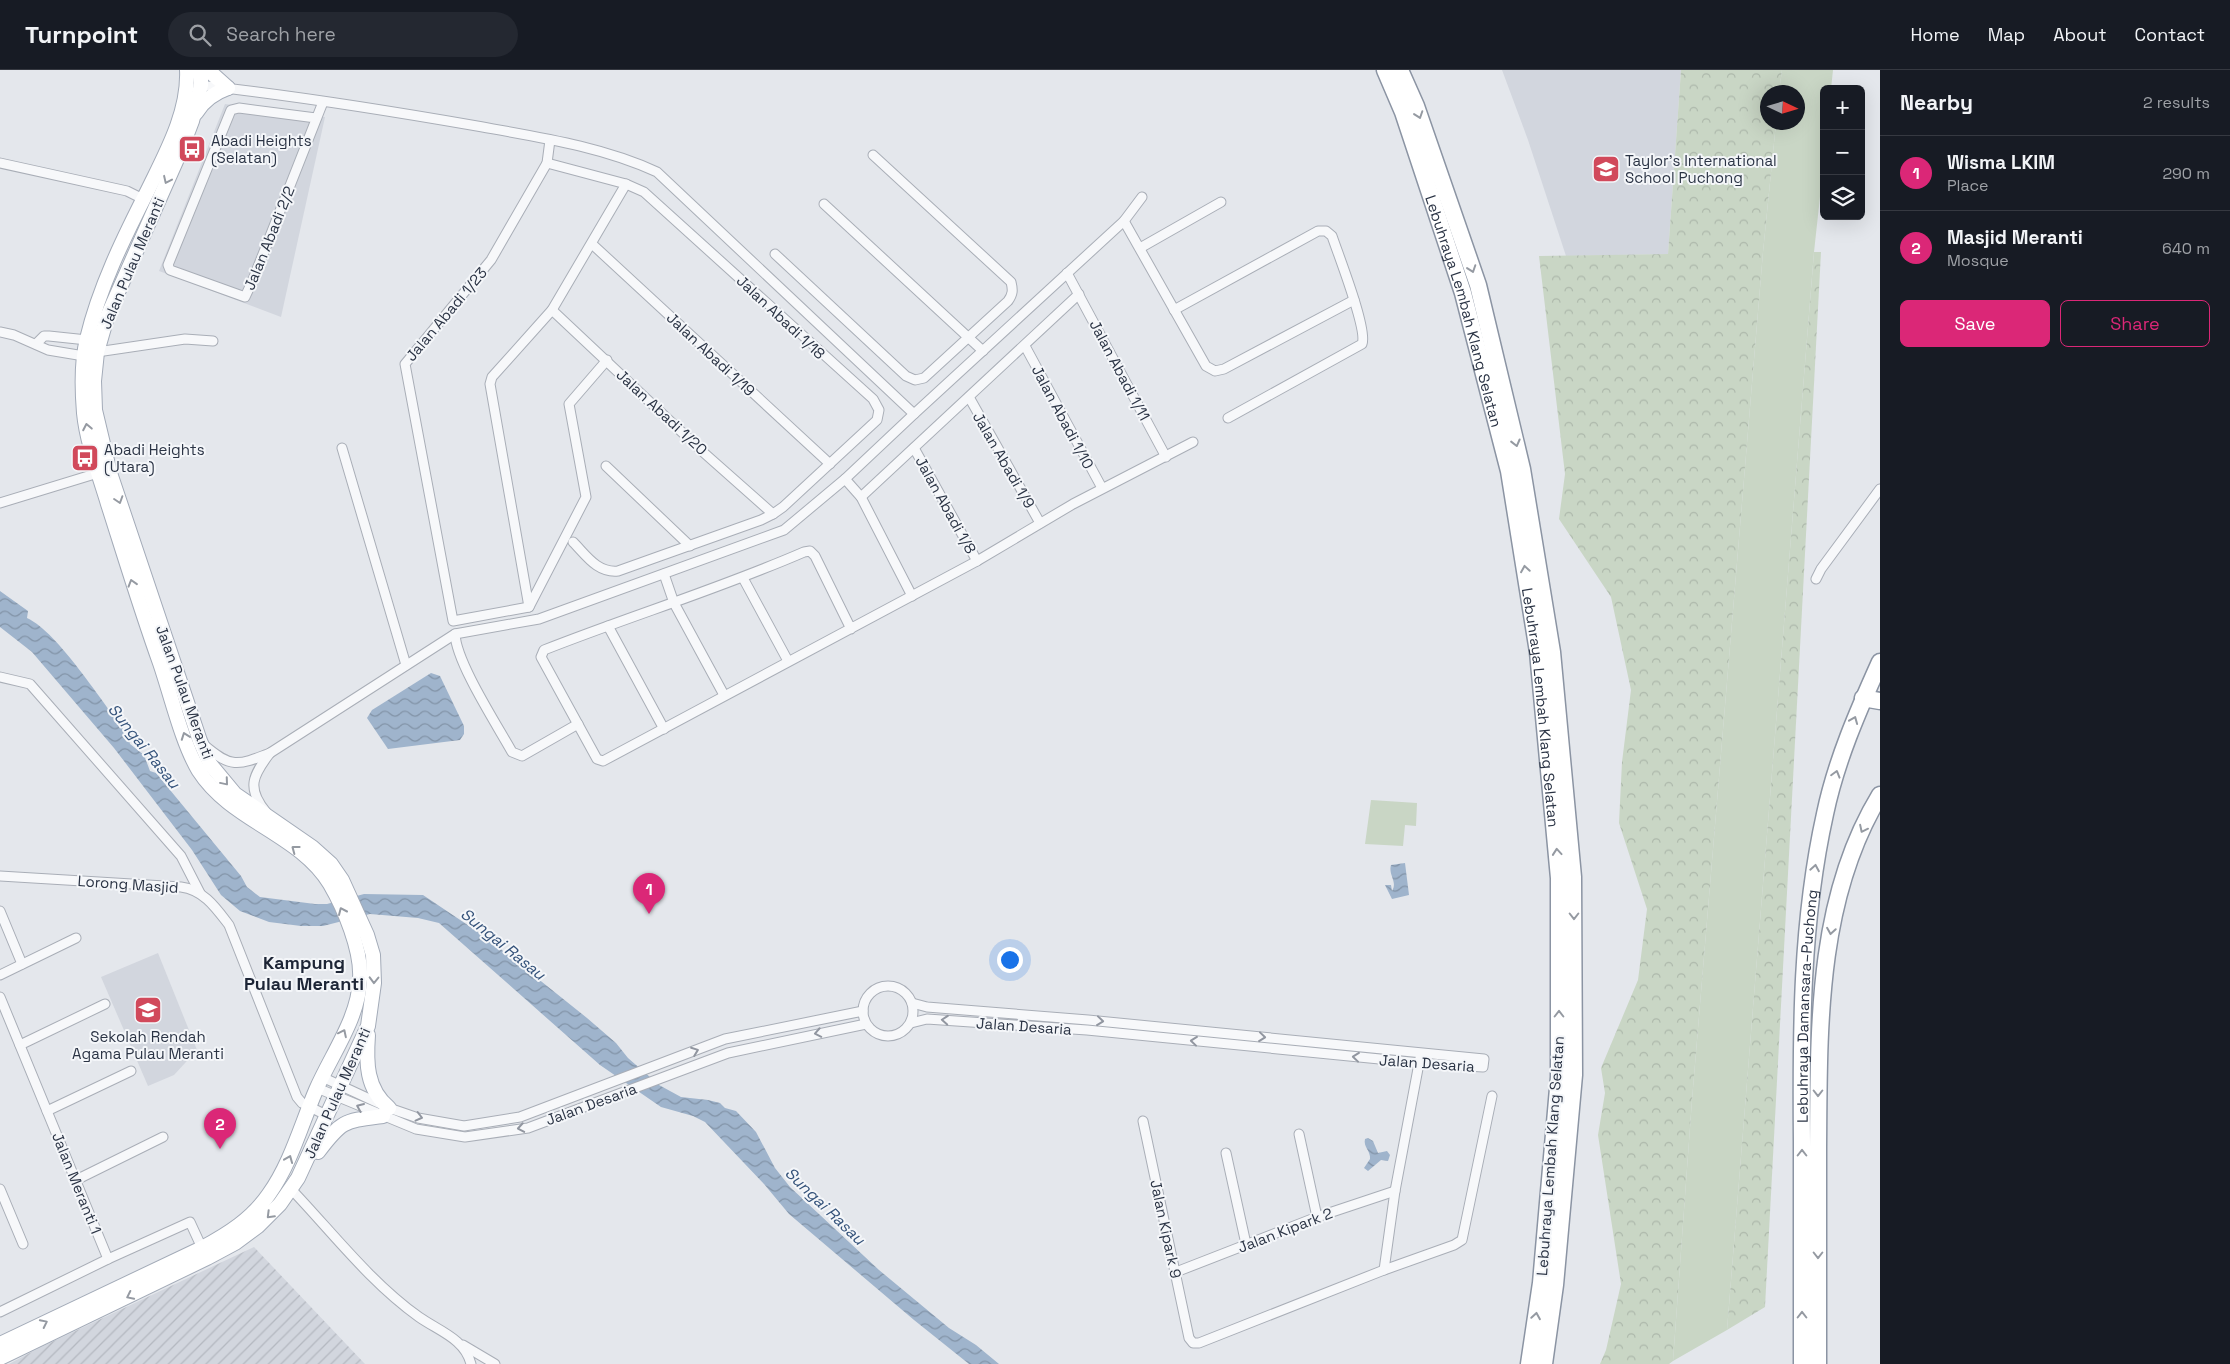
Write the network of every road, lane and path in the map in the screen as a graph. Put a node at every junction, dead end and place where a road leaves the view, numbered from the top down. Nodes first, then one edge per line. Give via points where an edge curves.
1 (201, 70) edge
2 (208, 70) edge
3 (1385, 70) edge
4 (1400, 70) edge
5 (192, 79) edge
6 (228, 88) junction
7 (323, 102) junction
8 (316, 118) junction
9 (192, 121) junction
10 (550, 140) junction
11 (873, 155) dead end
12 (0, 163) edge
13 (547, 163) junction
14 (626, 184) junction
15 (1142, 197) dead end
16 (143, 199) junction
17 (1221, 202) dead end
18 (824, 204) dead end
19 (1124, 221) junction
20 (592, 244) junction
21 (1140, 248) junction
22 (775, 254) dead end
23 (1067, 273) junction
24 (1080, 294) junction
25 (1354, 300) junction
26 (552, 310) junction
27 (1174, 310) junction
28 (0, 332) edge
29 (967, 336) junction
30 (87, 340) junction
31 (213, 341) dead end
32 (36, 344) junction
33 (1025, 346) junction
34 (983, 351) junction
35 (91, 354) junction
36 (607, 360) junction
37 (968, 396) junction
38 (914, 414) junction
39 (1228, 418) dead end
40 (1193, 442) dead end
41 (342, 448) dead end
42 (914, 448) junction
43 (1166, 457) junction
44 (830, 464) junction
45 (606, 466) dead end
46 (98, 473) junction
47 (845, 479) junction
48 (1102, 488) junction
49 (1880, 489) edge
50 (860, 497) junction
51 (0, 503) edge
52 (773, 514) junction
53 (1040, 523) junction
54 (573, 542) dead end
55 (690, 546) junction
56 (977, 562) junction
57 (664, 574) junction
58 (743, 578) junction
59 (1816, 579) dead end
60 (912, 596) junction
61 (674, 603) junction
62 (529, 607) junction
63 (608, 626) junction
64 (851, 629) junction
65 (455, 634) junction
66 (788, 661) junction
67 (1880, 662) edge
68 (406, 665) junction
69 (0, 677) edge
70 (724, 695) junction
71 (1863, 698) junction
72 (1880, 701) edge
73 (578, 724) junction
74 (664, 729) junction
75 (200, 741) junction
76 (270, 752) junction
77 (1880, 795) edge
78 (271, 818) junction
79 (0, 876) edge
80 (336, 881) junction
81 (200, 893) junction
82 (0, 911) edge
83 (361, 937) junction
84 (76, 938) dead end
85 (22, 964) junction
86 (0, 975) edge
87 (0, 997) edge
88 (912, 1003) junction
89 (105, 1004) dead end
90 (863, 1011) junction
91 (911, 1023) junction
92 (866, 1024) junction
93 (368, 1026) junction
94 (20, 1045) junction
95 (1421, 1053) junction
96 (1420, 1063) junction
97 (131, 1071) dead end
98 (320, 1082) junction
99 (339, 1091) junction
100 (1492, 1096) dead end
101 (309, 1108) junction
102 (47, 1111) junction
103 (386, 1112) junction
104 (328, 1116) junction
105 (1143, 1121) dead end
106 (1299, 1134) dead end
107 (163, 1137) dead end
108 (1226, 1153) dead end
109 (76, 1180) junction
110 (295, 1183) junction
111 (0, 1189) edge
112 (1396, 1191) junction
113 (1317, 1217) junction
114 (23, 1244) dead end
115 (1246, 1244) junction
116 (202, 1248) junction
117 (108, 1260) junction
118 (1384, 1270) junction
119 (1176, 1272) junction
120 (0, 1312) edge
121 (0, 1344) edge
122 (463, 1345) junction
123 (0, 1358) edge
124 (471, 1364) edge
125 (495, 1364) edge
126 (1529, 1364) edge
127 (1544, 1364) edge
128 (1802, 1364) edge
129 (1818, 1364) edge

1 - 5 main road, Jalan Pulau Meranti
2 - 6 main road
126 -> 3 highway, Lebuhraya Lembah Klang Selatan via 1541,1283 1559,1076 1560,878 1538,652 1509,471 1466,303 1403,112
4 -> 127 highway, Lebuhraya Lembah Klang Selatan via 1416,106 1478,285 1522,469 1552,652 1574,877 1574,1075 1555,1285
5 - 6 street
5 - 9 main road, Jalan Pulau Meranti
5 - 16 main road, Jalan Pulau Meranti via 172,139
6 - 7 street
6 - 9 main road via 203,103
7 - 8 street, Jalan Abadi 2/2
7 - 10 street
8 - 8 street, Jalan Abadi 2/2 via 240,108 231,110 168,268 245,298
9 -> 35 main road, Jalan Pulau Meranti
10 - 13 street, Jalan Abadi 1/23
10 - 38 street via 643,165 668,180
11 - 29 street via 1011,282 1012,296 1008,301
12 - 16 street via 127,191
13 - 14 street, Jalan Abadi 1/18
13 - 62 street, Jalan Abadi 1/23 via 491,260 404,364 453,621
14 - 20 street
14 - 44 street, Jalan Abadi 1/18 via 644,192 676,219 877,404 877,420
15 - 19 street
16 - 30 main road, Jalan Pulau Meranti via 102,293
17 - 21 street
18 - 29 street
19 - 21 street
19 - 23 street
20 - 26 street
20 - 44 street, Jalan Abadi 1/19
21 - 27 street
22 - 29 street via 906,376 915,380 924,378
23 - 24 street, Jalan Abadi 1/11
23 - 34 street
24 - 33 street
24 - 43 street, Jalan Abadi 1/11
25 - 27 street via 1224,370 1215,371 1206,366
25 - 27 street via 1332,236 1322,230
25 - 39 street via 1364,337 1362,344
26 - 36 street, Jalan Abadi 1/20
26 - 62 street via 492,377 490,384
28 - 32 street
29 - 34 street
30 - 32 street via 44,336
30 - 35 main road, Jalan Pulau Meranti
31 - 35 street via 185,339
32 - 35 street via 48,350
33 - 37 street
33 - 48 street, Jalan Abadi 1/10
34 - 38 street
46 -> 35 main road, Jalan Pulau Meranti via 84,414
35 -> 75 main road, Jalan Pulau Meranti via 95,410 110,474
36 - 52 street, Jalan Abadi 1/20
36 - 62 street via 569,404 586,497
37 - 42 street
37 - 53 street, Jalan Abadi 1/9
38 - 47 street
40 - 43 street
41 - 68 street
42 - 50 street
42 - 56 street, Jalan Abadi 1/8
43 - 48 street
44 - 52 street, Jalan Abadi 1/18
45 - 55 street
46 - 51 street
80 -> 46 main road, Jalan Pulau Meranti via 225,802 198,770 146,625
47 - 50 street
47 - 57 street via 784,530
48 - 53 street
49 - 59 street
50 - 60 street
52 - 55 street, Jalan Abadi 1/18
53 - 56 street
54 - 55 street, Jalan Abadi 1/18 via 608,572
56 - 60 street
57 - 61 street
57 - 65 street via 539,619
58 - 61 street
58 - 64 street via 810,551
58 - 66 street
60 - 64 street
61 - 63 street
61 - 70 street
63 - 73 street via 544,650 541,657
63 - 74 street
64 - 66 street
65 - 68 street
65 - 73 street via 458,652 512,752 522,756
66 - 70 street
67 - 71 highway, Lebuhraya Damansara–Puchong
68 - 76 street
69 - 81 street via 30,684 181,856
70 - 74 street
71 - 72 highway
128 -> 71 highway, Lebuhraya Damansara–Puchong via 1801,1053 1804,952 1825,813 1844,746
73 - 74 street via 597,759 603,761
75 - 76 street via 230,763
75 -> 78 main road, Jalan Pulau Meranti via 210,764 236,794
76 - 78 street via 257,769 253,785 256,797
77 -> 129 highway, Lebuhraya Damansara–Puchong via 1852,850 1832,921 1826,956 1818,1041
78 - 80 main road, Jalan Pulau Meranti via 317,850 331,864
79 - 81 street, Lorong Masjid via 181,887
80 - 83 main road, Jalan Pulau Meranti
81 - 101 street, Lorong Masjid via 229,925 290,1085 302,1104
82 - 85 street
83 -> 93 main road, Jalan Pulau Meranti via 373,955 374,983
98 -> 83 main road, Jalan Pulau Meranti via 352,1016 360,982
84 - 85 street
85 - 86 street
87 - 94 street, Jalan Meranti 1
88 - 90 street, Jalan Desaria via 904,991 882,987 867,998
88 - 91 street
88 -> 95 street, Jalan Desaria via 928,1008 1088,1020
89 - 94 street
90 - 92 street
103 -> 90 street, Jalan Desaria via 464,1126 520,1117 726,1039
91 - 92 street, Jalan Desaria via 901,1033 887,1037 879,1035
96 -> 91 street, Jalan Desaria via 1088,1030 927,1019
92 -> 103 street, Jalan Desaria via 728,1053 528,1128 465,1137 416,1129
93 - 99 main road, Jalan Pulau Meranti
93 - 103 main road via 368,1074
94 - 102 street, Jalan Meranti 1
95 - 96 street
95 - 96 street, Jalan Desaria via 1484,1059 1483,1068
96 - 112 street
97 - 102 street
98 - 99 street, Jalan Desaria
98 - 101 main road, Jalan Pulau Meranti
99 - 103 street, Jalan Desaria
99 - 104 main road, Jalan Pulau Meranti
100 - 118 street via 1462,1240
101 - 104 street, Lorong Masjid
116 -> 101 main road, Jalan Pulau Meranti via 229,1234 269,1195 286,1166
102 - 109 street, Jalan Meranti 1
103 - 110 main road via 340,1125
104 - 110 main road, Jalan Pulau Meranti
105 - 119 street, Jalan Kipark 9
106 - 113 street
107 - 109 street
108 - 115 street
109 - 117 street, Jalan Meranti 1
110 - 122 street via 382,1288 424,1321
110 -> 123 main road, Jalan Pulau Meranti via 280,1204 235,1243
111 - 114 street
112 - 113 street, Jalan Kipark 2
112 - 118 street
113 - 115 street, Jalan Kipark 2
115 - 119 street, Jalan Kipark 2
116 - 117 street via 190,1222
121 -> 116 main road, Jalan Pulau Meranti
117 - 120 street
118 - 119 street, Jalan Kipark 9 via 1199,1343 1193,1343 1189,1338
122 - 124 street
122 - 125 street

